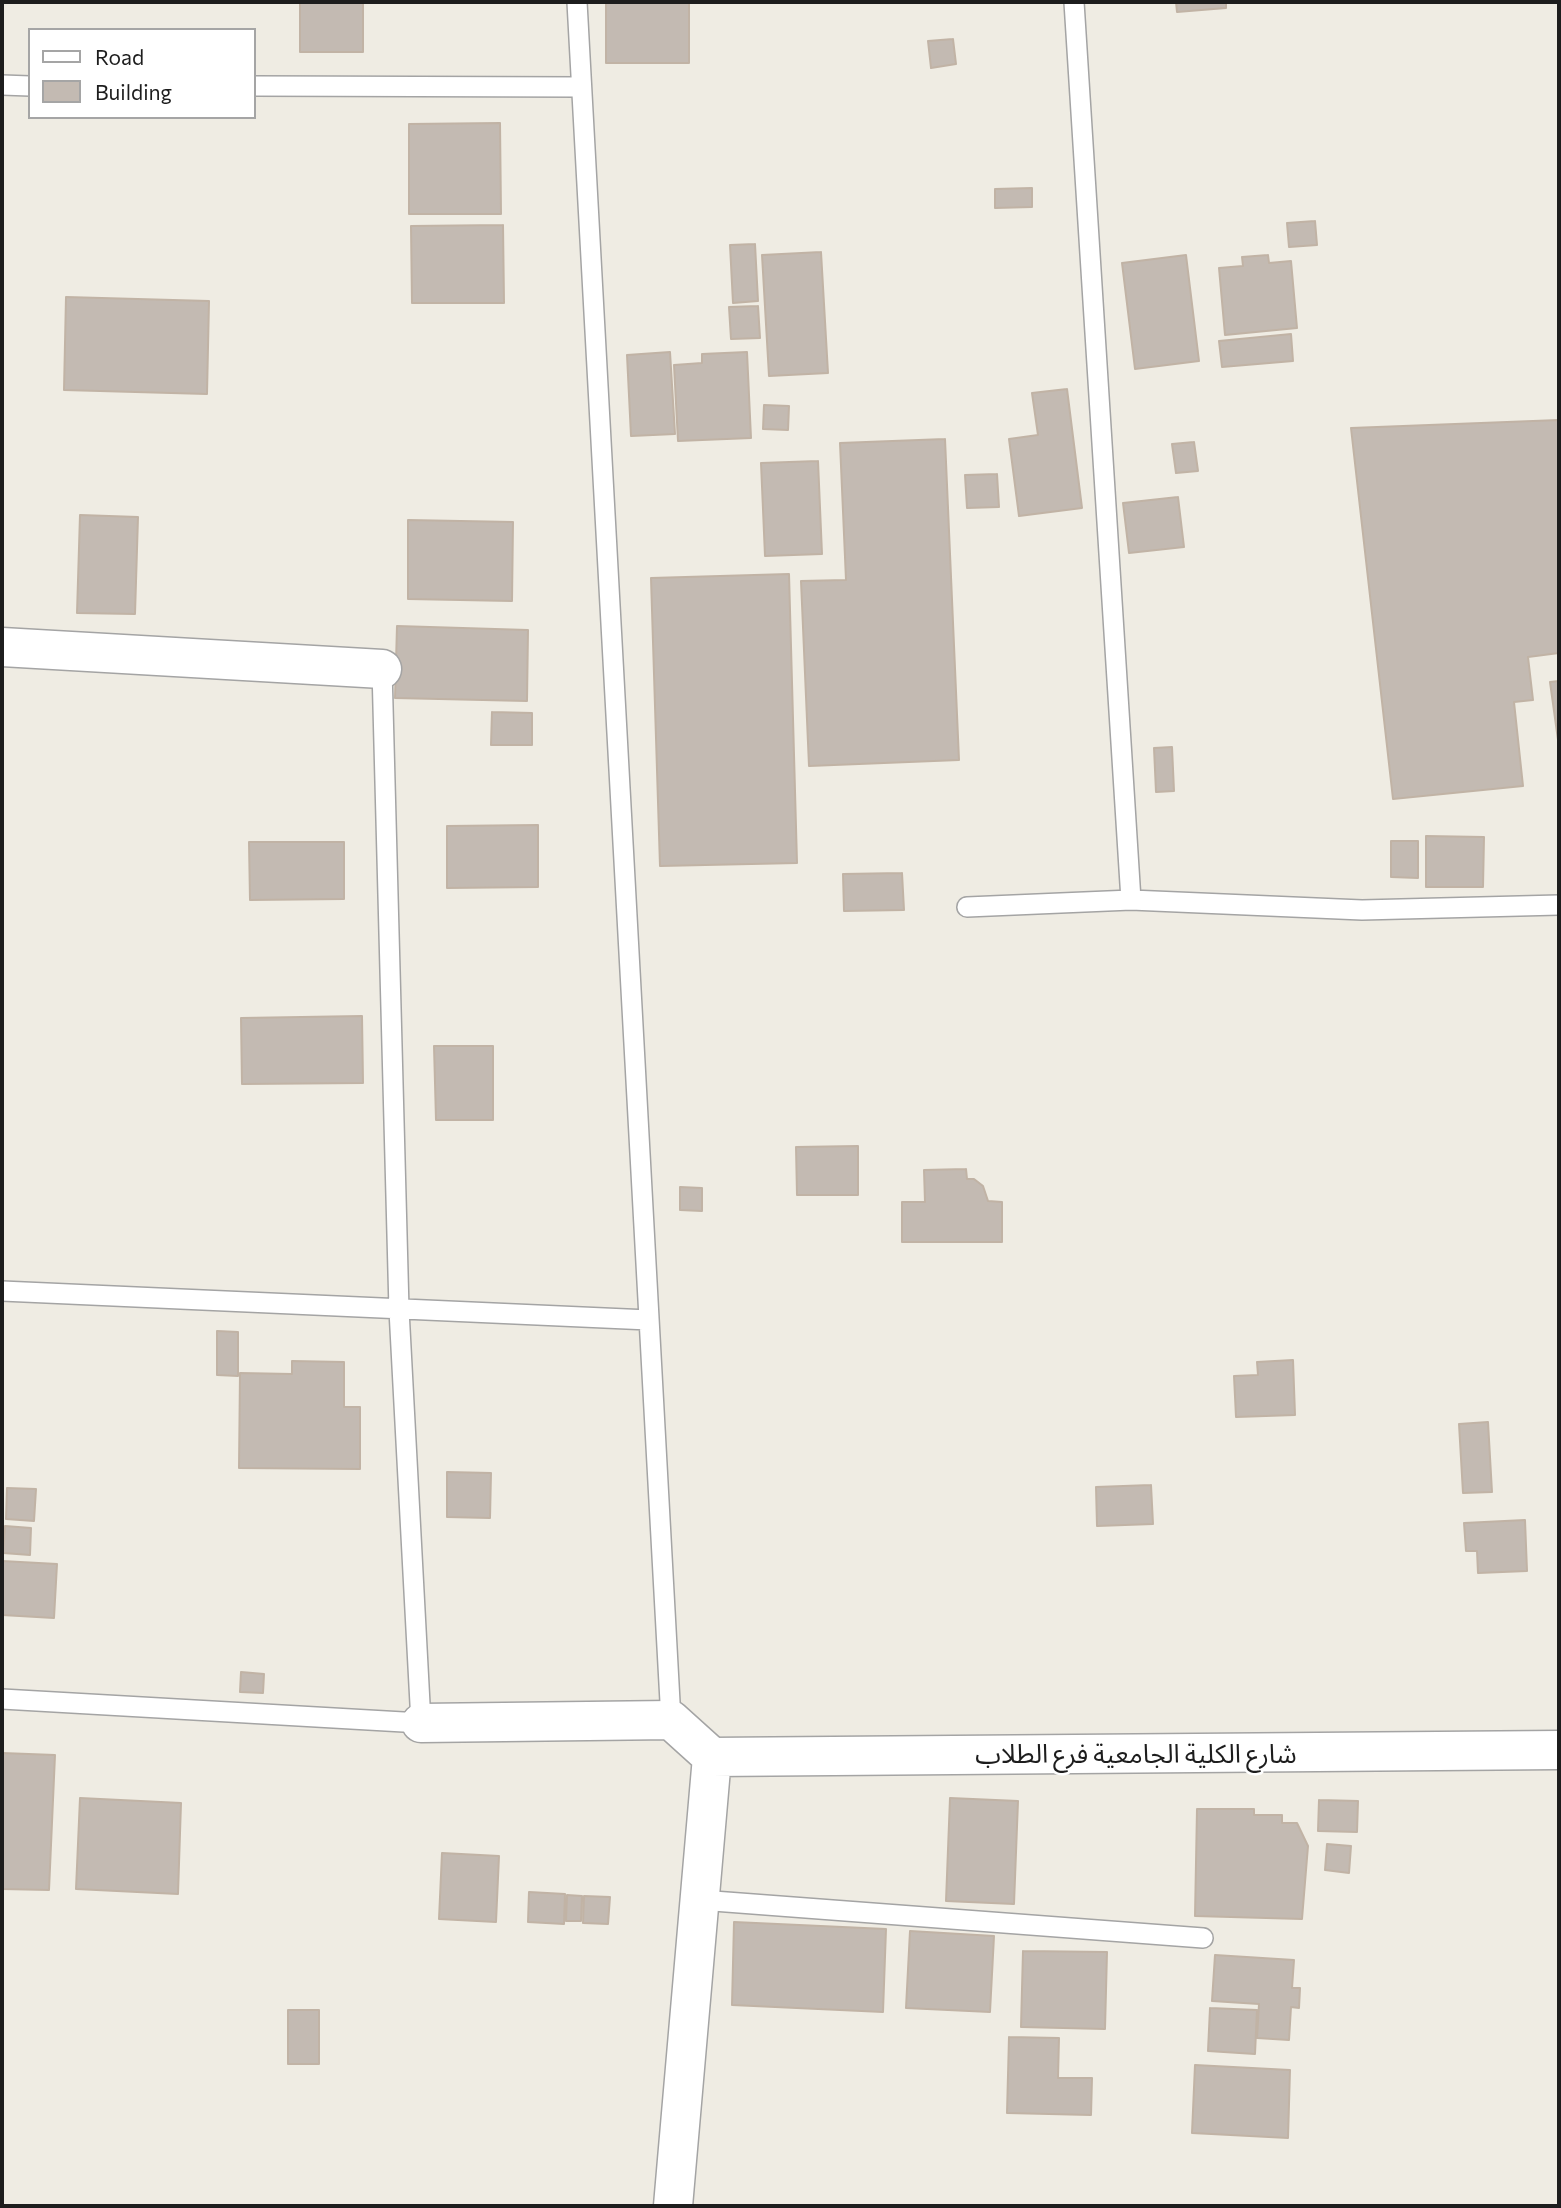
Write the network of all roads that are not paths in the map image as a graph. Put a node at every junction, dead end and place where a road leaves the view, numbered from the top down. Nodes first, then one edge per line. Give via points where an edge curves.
1 (577, 2) edge
2 (1074, 2) edge
3 (2, 85) edge
4 (28, 86) edge
5 (256, 86) edge
6 (580, 87) junction
7 (2, 647) edge
8 (382, 669) joint
9 (1131, 900) junction
10 (1559, 905) edge
11 (968, 907) dead end
12 (2, 1290) edge
13 (399, 1310) junction
14 (649, 1320) junction
15 (2, 1699) edge
16 (671, 1720) junction
17 (421, 1723) junction
18 (1559, 1750) edge
19 (712, 1757) junction
20 (700, 1900) junction
21 (1203, 1938) dead end
22 (673, 2206) edge

1 - 6 lane
2 - 9 lane
3 - 4 lane
5 - 6 lane
6 - 14 lane
7 - 8 street
8 - 13 lane
9 - 10 lane via 1362,910
9 - 11 lane
12 - 13 lane
13 - 14 lane
13 - 17 lane
14 - 16 lane
15 - 17 lane
16 - 17 street
16 - 19 street
18 - 19 street, شارع الكلية الجامعية فرع الطلاب
19 - 20 street
20 - 21 lane
20 - 22 street

